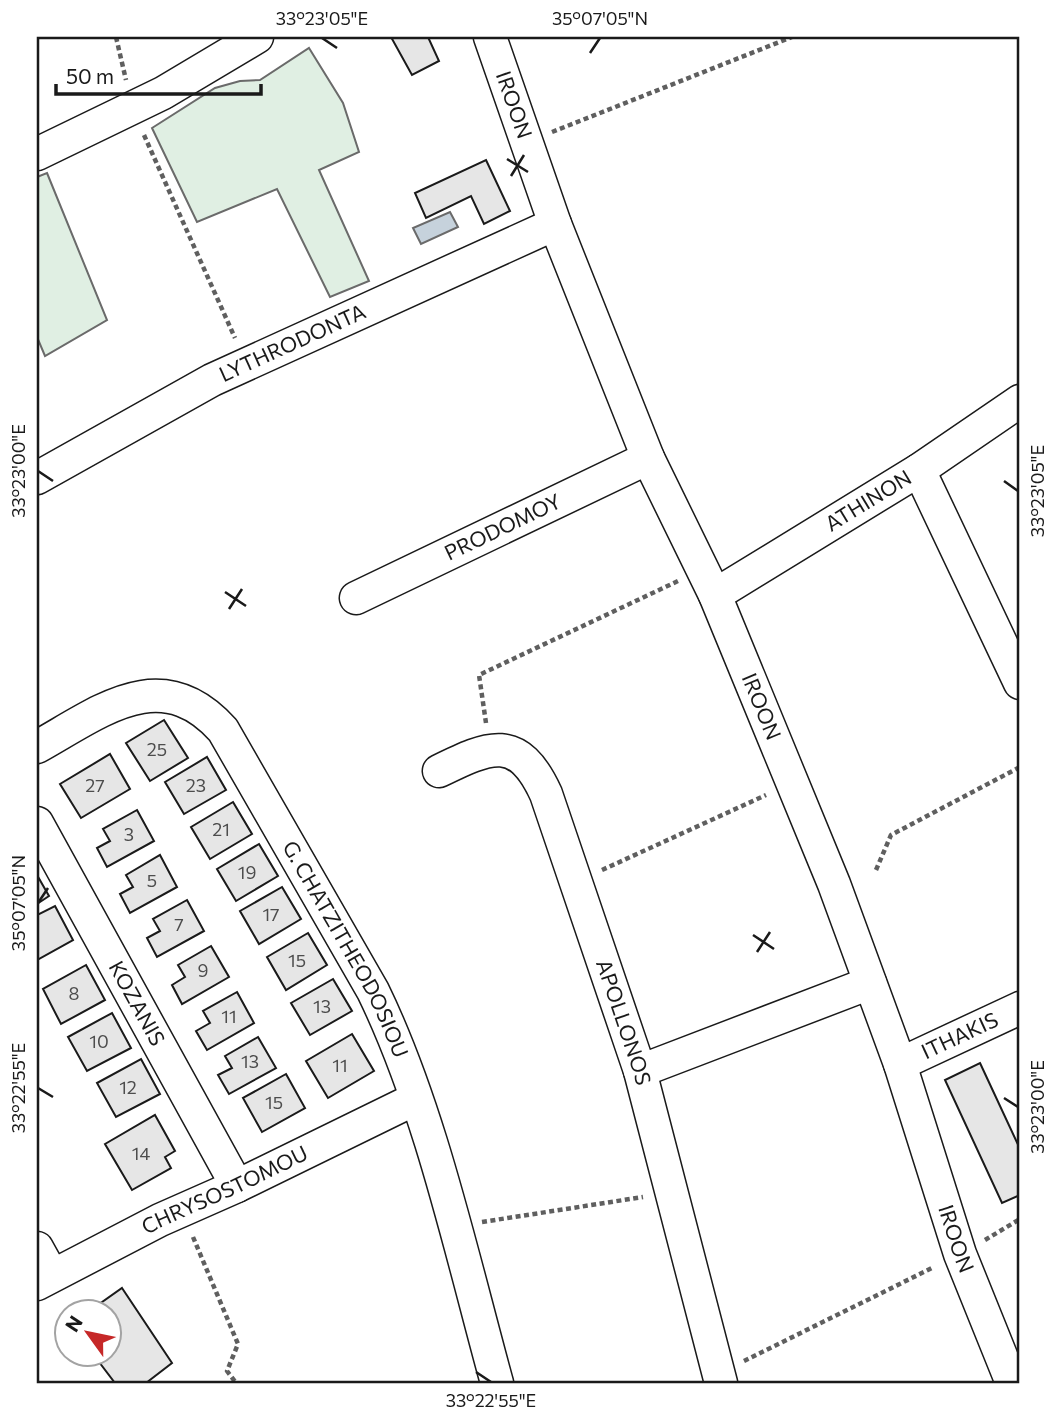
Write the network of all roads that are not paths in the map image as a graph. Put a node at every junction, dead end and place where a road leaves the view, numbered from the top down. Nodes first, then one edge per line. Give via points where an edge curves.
1 (257, 37) edge
2 (490, 37) edge
3 (37, 154) edge
4 (555, 224) junction
5 (1020, 401) edge
6 (648, 458) junction
7 (919, 470) junction
8 (37, 478) edge
9 (710, 582) junction
10 (356, 598) dead end
11 (1020, 683) edge
12 (37, 747) edge
13 (439, 771) dead end
14 (37, 823) edge
15 (870, 983) junction
16 (1020, 1008) edge
17 (900, 1064) junction
18 (640, 1071) junction
19 (415, 1099) junction
20 (236, 1186) junction
21 (37, 1248) edge
22 (44, 1280) edge
23 (720, 1379) edge
24 (497, 1383) edge
25 (1012, 1383) edge

1 - 3 street via 133,108
2 - 4 street, IROON
4 - 6 street, IROON
4 - 8 street, LYTHRODONTA via 246,364
5 - 7 street, ATHINON
6 - 9 street, IROON
6 - 10 street, PRODOMOY
7 - 9 street, ATHINON
7 - 11 street
9 - 15 street, IROON
12 - 19 street, G. CHATZITHEODOSIOU via 117,703 148,694 188,702 215,721 231,741 373,990
13 - 18 street, APOLLONOS via 490,750 513,753 537,775
14 - 20 street, KOZANIS
15 - 17 street, IROON
15 - 18 street
16 - 17 street, ITHAKIS
17 - 25 street, IROON via 960,1254
18 - 23 street, APOLLONOS
19 - 20 street, CHRYSOSTOMOU
19 - 24 street, G. CHATZITHEODOSIOU
20 - 22 street, CHRYSOSTOMOU
21 - 22 street

